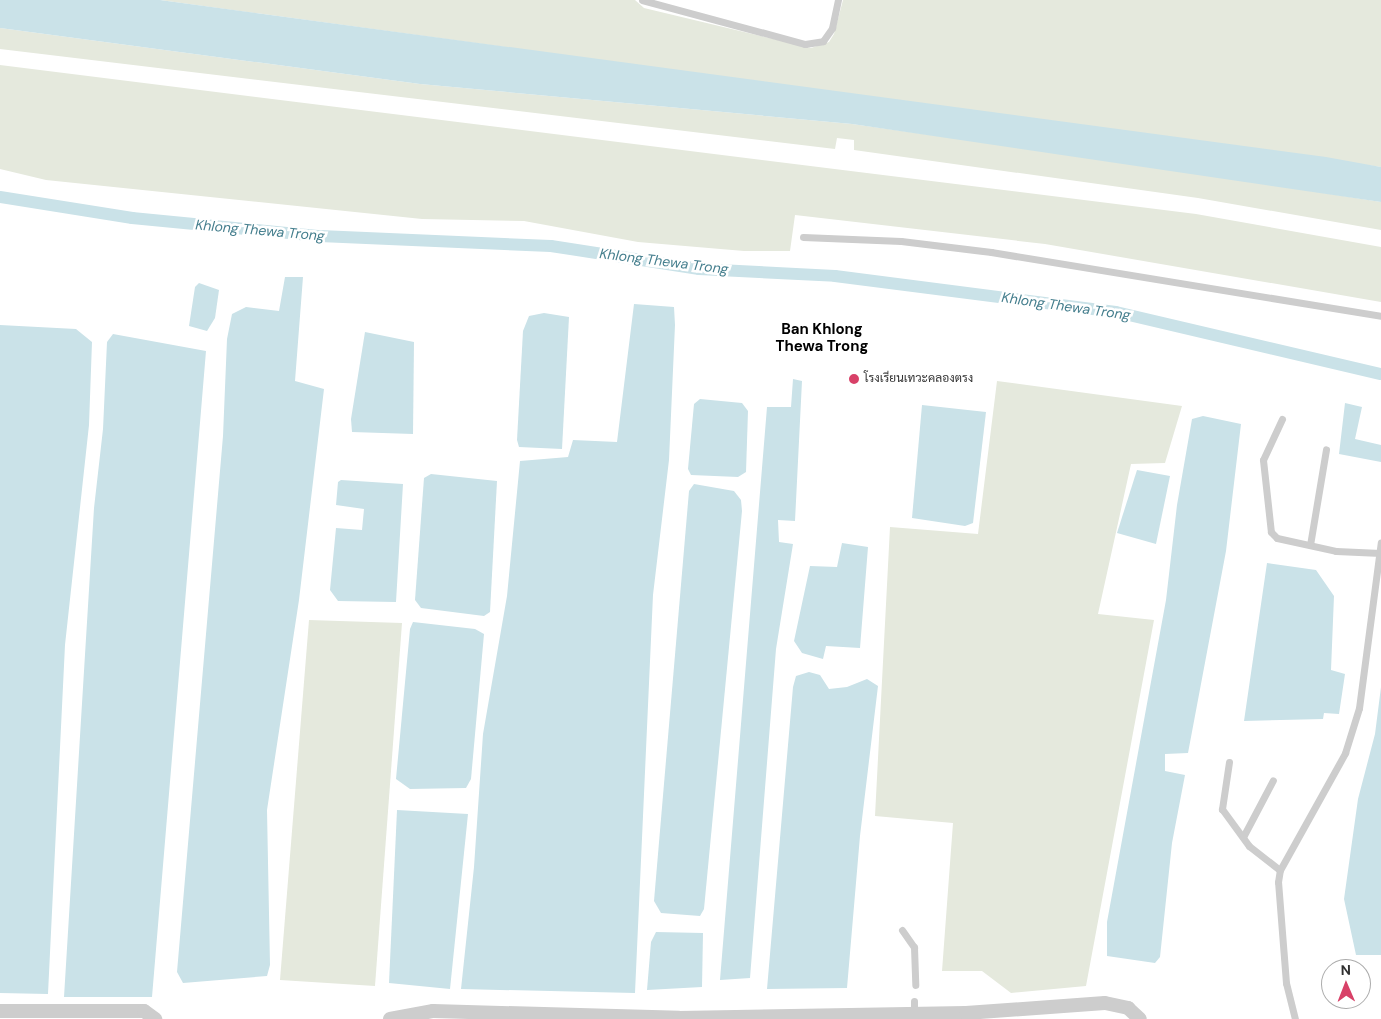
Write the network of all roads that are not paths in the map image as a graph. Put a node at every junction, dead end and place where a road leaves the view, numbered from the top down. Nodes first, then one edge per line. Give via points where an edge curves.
1 (642, 0) edge
2 (838, 0) edge
3 (803, 237) dead end
4 (1381, 316) edge
5 (1282, 419) dead end
6 (1326, 449) dead end
7 (1381, 542) edge
8 (1310, 545) junction
9 (1380, 552) edge
10 (1229, 762) dead end
11 (1273, 780) dead end
12 (1243, 837) junction
13 (1280, 870) junction
14 (902, 930) dead end
15 (915, 985) dead end
16 (0, 1011) edge
17 (963, 1016) edge
18 (155, 1019) edge
19 (390, 1019) edge
20 (1140, 1019) edge
21 (1295, 1019) edge

1 - 2 lane via 805,44 823,41 832,28
3 - 4 lane via 902,241 991,252
5 - 8 lane via 1263,460 1271,532 1277,538
6 - 8 lane
7 - 9 lane
8 - 9 lane via 1352,554
9 - 13 lane via 1359,708 1345,753
10 - 12 lane via 1222,809
11 - 12 lane
12 - 13 lane
13 - 21 lane via 1278,882 1286,983
14 - 15 lane via 914,947
16 - 18 street via 144,1011
17 - 19 street via 914,1007 679,1018 434,1011
17 - 20 street via 1105,1003 1128,1008

